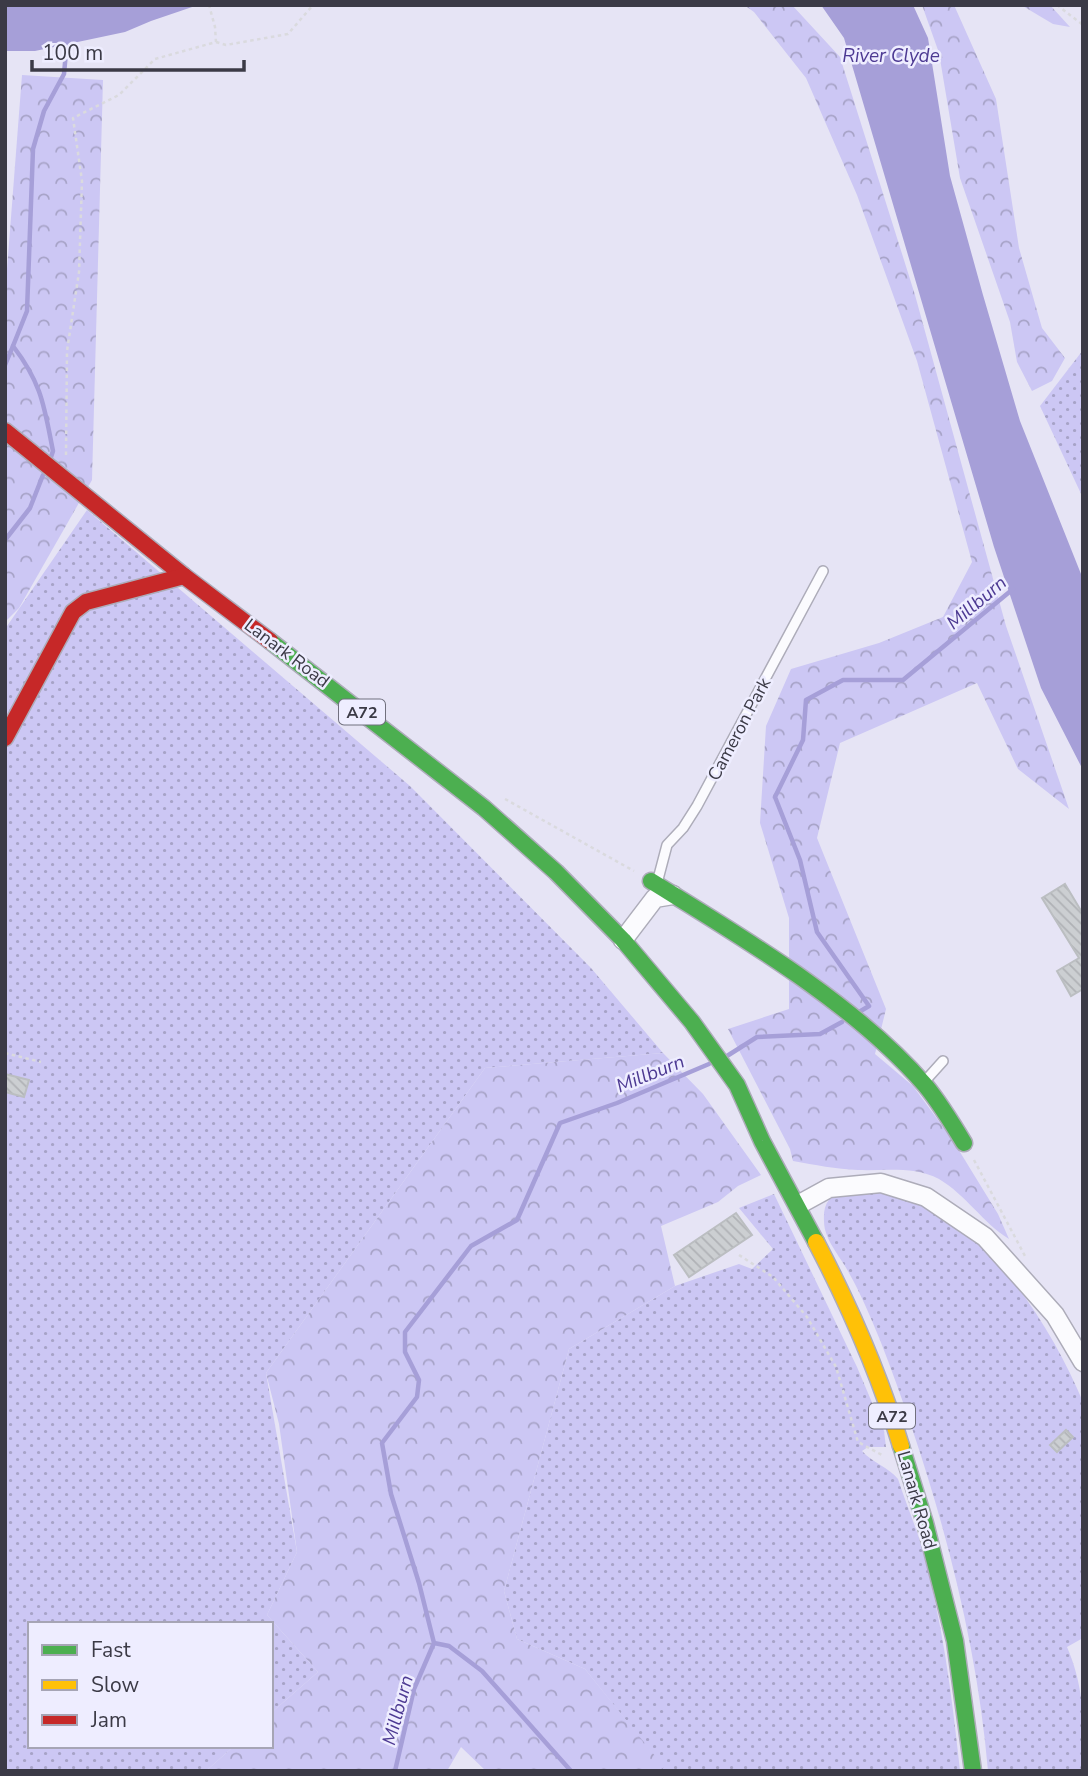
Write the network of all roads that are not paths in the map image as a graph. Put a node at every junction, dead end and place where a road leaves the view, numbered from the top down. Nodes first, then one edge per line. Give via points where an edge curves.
1 (5, 431) edge
2 (823, 571) dead end
3 (184, 576) junction
4 (5, 738) edge
5 (654, 883) joint
6 (673, 895) junction
7 (623, 940) junction
8 (943, 1061) dead end
9 (923, 1083) junction
10 (964, 1143) road end
11 (798, 1205) junction
12 (1083, 1362) edge
13 (973, 1771) edge

1 - 3 main road, Lanark Road / A72
2 - 5 lane, Cameron Park via 697,806 667,845
3 - 4 main road via 86,602 73,612
3 - 7 main road, Lanark Road / A72 via 484,808
5 - 6 main road
6 - 7 street via 655,898
6 - 9 main road via 819,993
7 - 11 main road, Lanark Road / A72 via 692,1022 737,1085
8 - 9 lane
9 - 10 main road
11 - 12 street via 829,1188 881,1183 926,1198 985,1237 1055,1315
11 - 13 main road, Lanark Road / A72 via 853,1319 906,1458 955,1641

